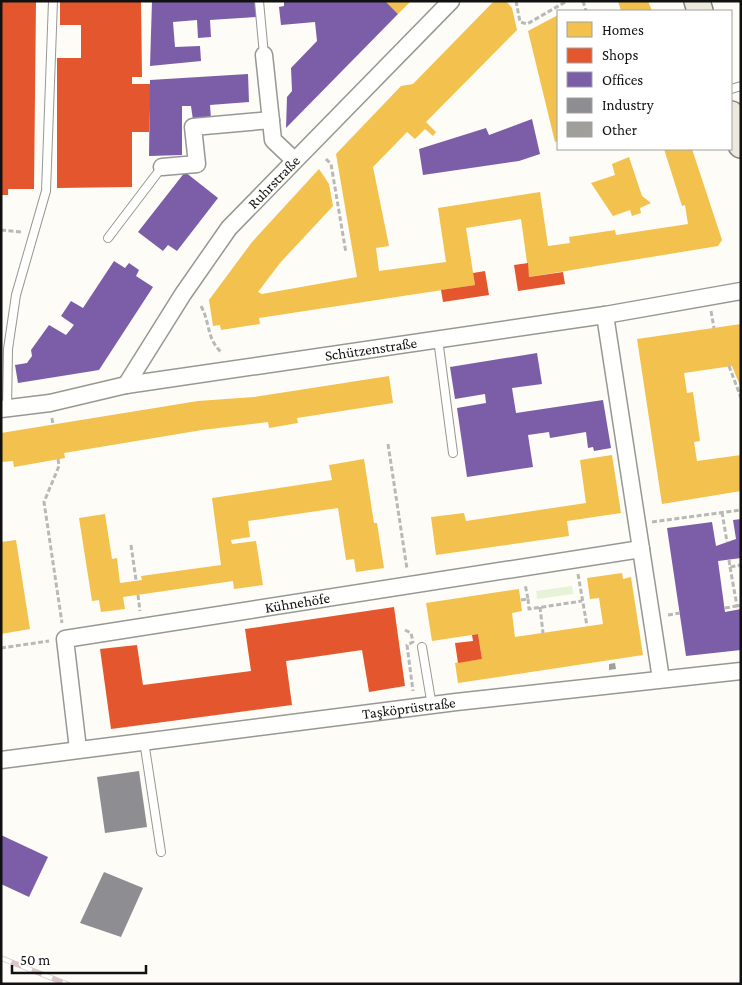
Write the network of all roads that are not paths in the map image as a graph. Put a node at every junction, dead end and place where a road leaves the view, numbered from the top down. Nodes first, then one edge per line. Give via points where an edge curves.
1 (52, 1) edge
2 (259, 1) edge
3 (452, 1) edge
4 (264, 55) joint
5 (732, 117) edge
6 (271, 120) junction
7 (741, 145) edge
8 (294, 160) junction
9 (162, 167) joint
10 (108, 238) dead end
11 (741, 291) edge
12 (605, 315) junction
13 (438, 339) junction
14 (126, 385) junction
15 (4, 409) edge
16 (453, 453) dead end
17 (641, 549) junction
18 (422, 647) dead end
19 (741, 671) edge
20 (661, 679) junction
21 (432, 706) junction
22 (144, 741) junction
23 (78, 749) junction
24 (1, 760) edge
25 (161, 852) dead end

1 - 15 lane via 46,191 16,294
2 - 4 lane
3 - 8 street, Ruhrstraße
4 - 6 street
5 - 7 main road
6 - 8 street via 273,140
6 - 9 street via 194,127 197,164
8 - 14 street, Ruhrstraße via 229,228
9 - 10 lane
11 - 12 street, Schützenstraße
12 - 13 street, Schützenstraße
12 - 17 street
13 - 14 street, Schützenstraße
13 - 16 lane
14 - 15 street, Schützenstraße via 50,403
17 - 20 street
17 - 23 street, Kühnehöfe via 65,638
18 - 21 lane
19 - 20 street, Taşköprüstraße
20 - 21 street, Taşköprüstraße
21 - 22 street, Taşköprüstraße
22 - 23 street, Taşköprüstraße
22 - 25 lane
23 - 24 street, Taşköprüstraße

